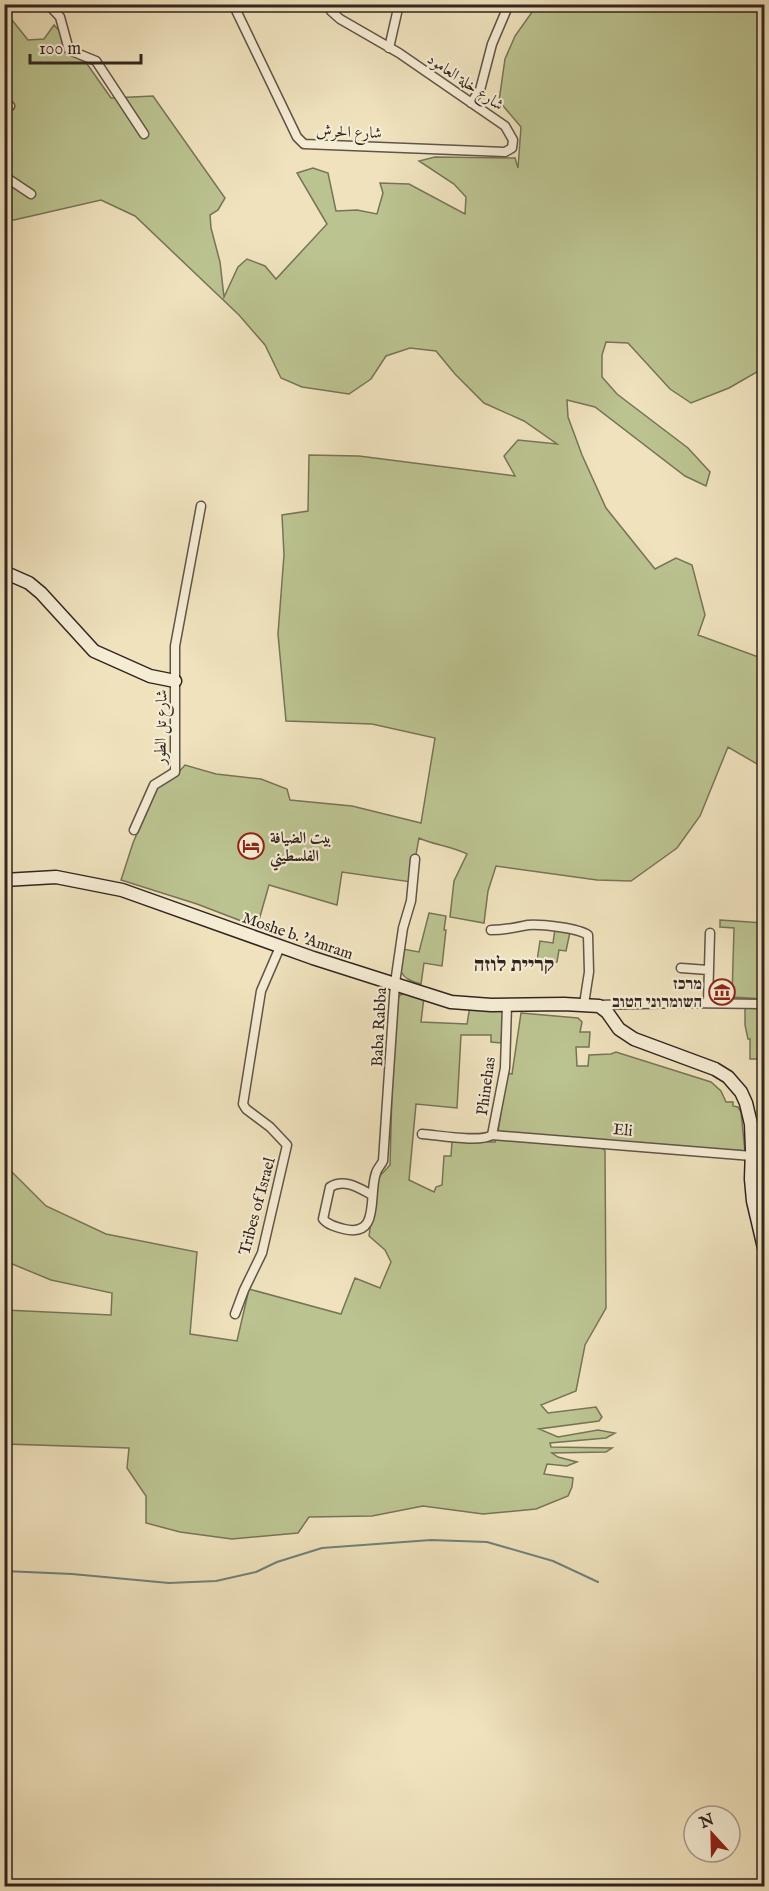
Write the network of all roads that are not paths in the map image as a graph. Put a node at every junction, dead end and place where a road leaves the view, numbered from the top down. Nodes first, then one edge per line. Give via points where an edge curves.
1 (48, 4) edge
2 (233, 4) edge
3 (328, 4) edge
4 (399, 4) edge
5 (509, 4) edge
6 (389, 48) junction
7 (471, 103) junction
8 (144, 134) dead end
9 (512, 148) joint
10 (4, 176) edge
11 (31, 194) dead end
12 (201, 506) dead end
13 (4, 572) edge
14 (175, 681) junction
15 (134, 830) dead end
16 (415, 859) dead end
17 (4, 880) edge
18 (491, 930) dead end
19 (710, 933) dead end
20 (280, 947) junction
21 (681, 968) dead end
22 (708, 970) junction
23 (395, 983) junction
24 (708, 1003) junction
25 (765, 1004) edge
26 (507, 1005) junction
27 (590, 1005) junction
28 (422, 1134) dead end
29 (492, 1134) junction
30 (752, 1156) junction
31 (372, 1195) junction
32 (765, 1248) edge
33 (235, 1314) dead end

1 - 8 street via 60,17 69,50 96,62
2 - 9 street, شارع الحرش via 297,137 304,144 505,152
3 - 6 street, شارع خلة العامود via 334,15
4 - 6 street
5 - 7 street via 492,44 480,90
6 - 7 street, شارع خلة العامود
7 - 9 street, شارع خلة العامود via 505,126 513,140
10 - 11 street
12 - 14 street via 175,646
13 - 14 street via 41,593 94,651 150,676
14 - 15 street, شارع تل الطور via 175,772 154,785
16 - 23 street, Baba Rabba
17 - 20 street, Moshe b. 'Amram via 56,877 119,889
18 - 27 street via 530,925 575,929 588,935
19 - 22 street
20 - 23 street, Moshe b. 'Amram
20 - 33 street, Tribes of Israel via 261,991 243,1104 287,1145 262,1253
21 - 22 street
22 - 24 street
23 - 26 street, Moshe b. 'Amram via 451,1002
23 - 31 street, Baba Rabba via 383,1161 375,1173
24 - 25 street
24 - 27 street
26 - 27 street, Moshe b. 'Amram
26 - 29 street, Phinehas via 505,1068
27 - 30 street via 607,1012 619,1029 634,1039 725,1074 743,1095 748,1110
28 - 29 street, Phinehas via 476,1138
29 - 30 street, Eli
30 - 32 street via 752,1196
31 - 31 street, Baba Rabba via 347,1184 333,1185 322,1219 336,1227 360,1230 368,1223

